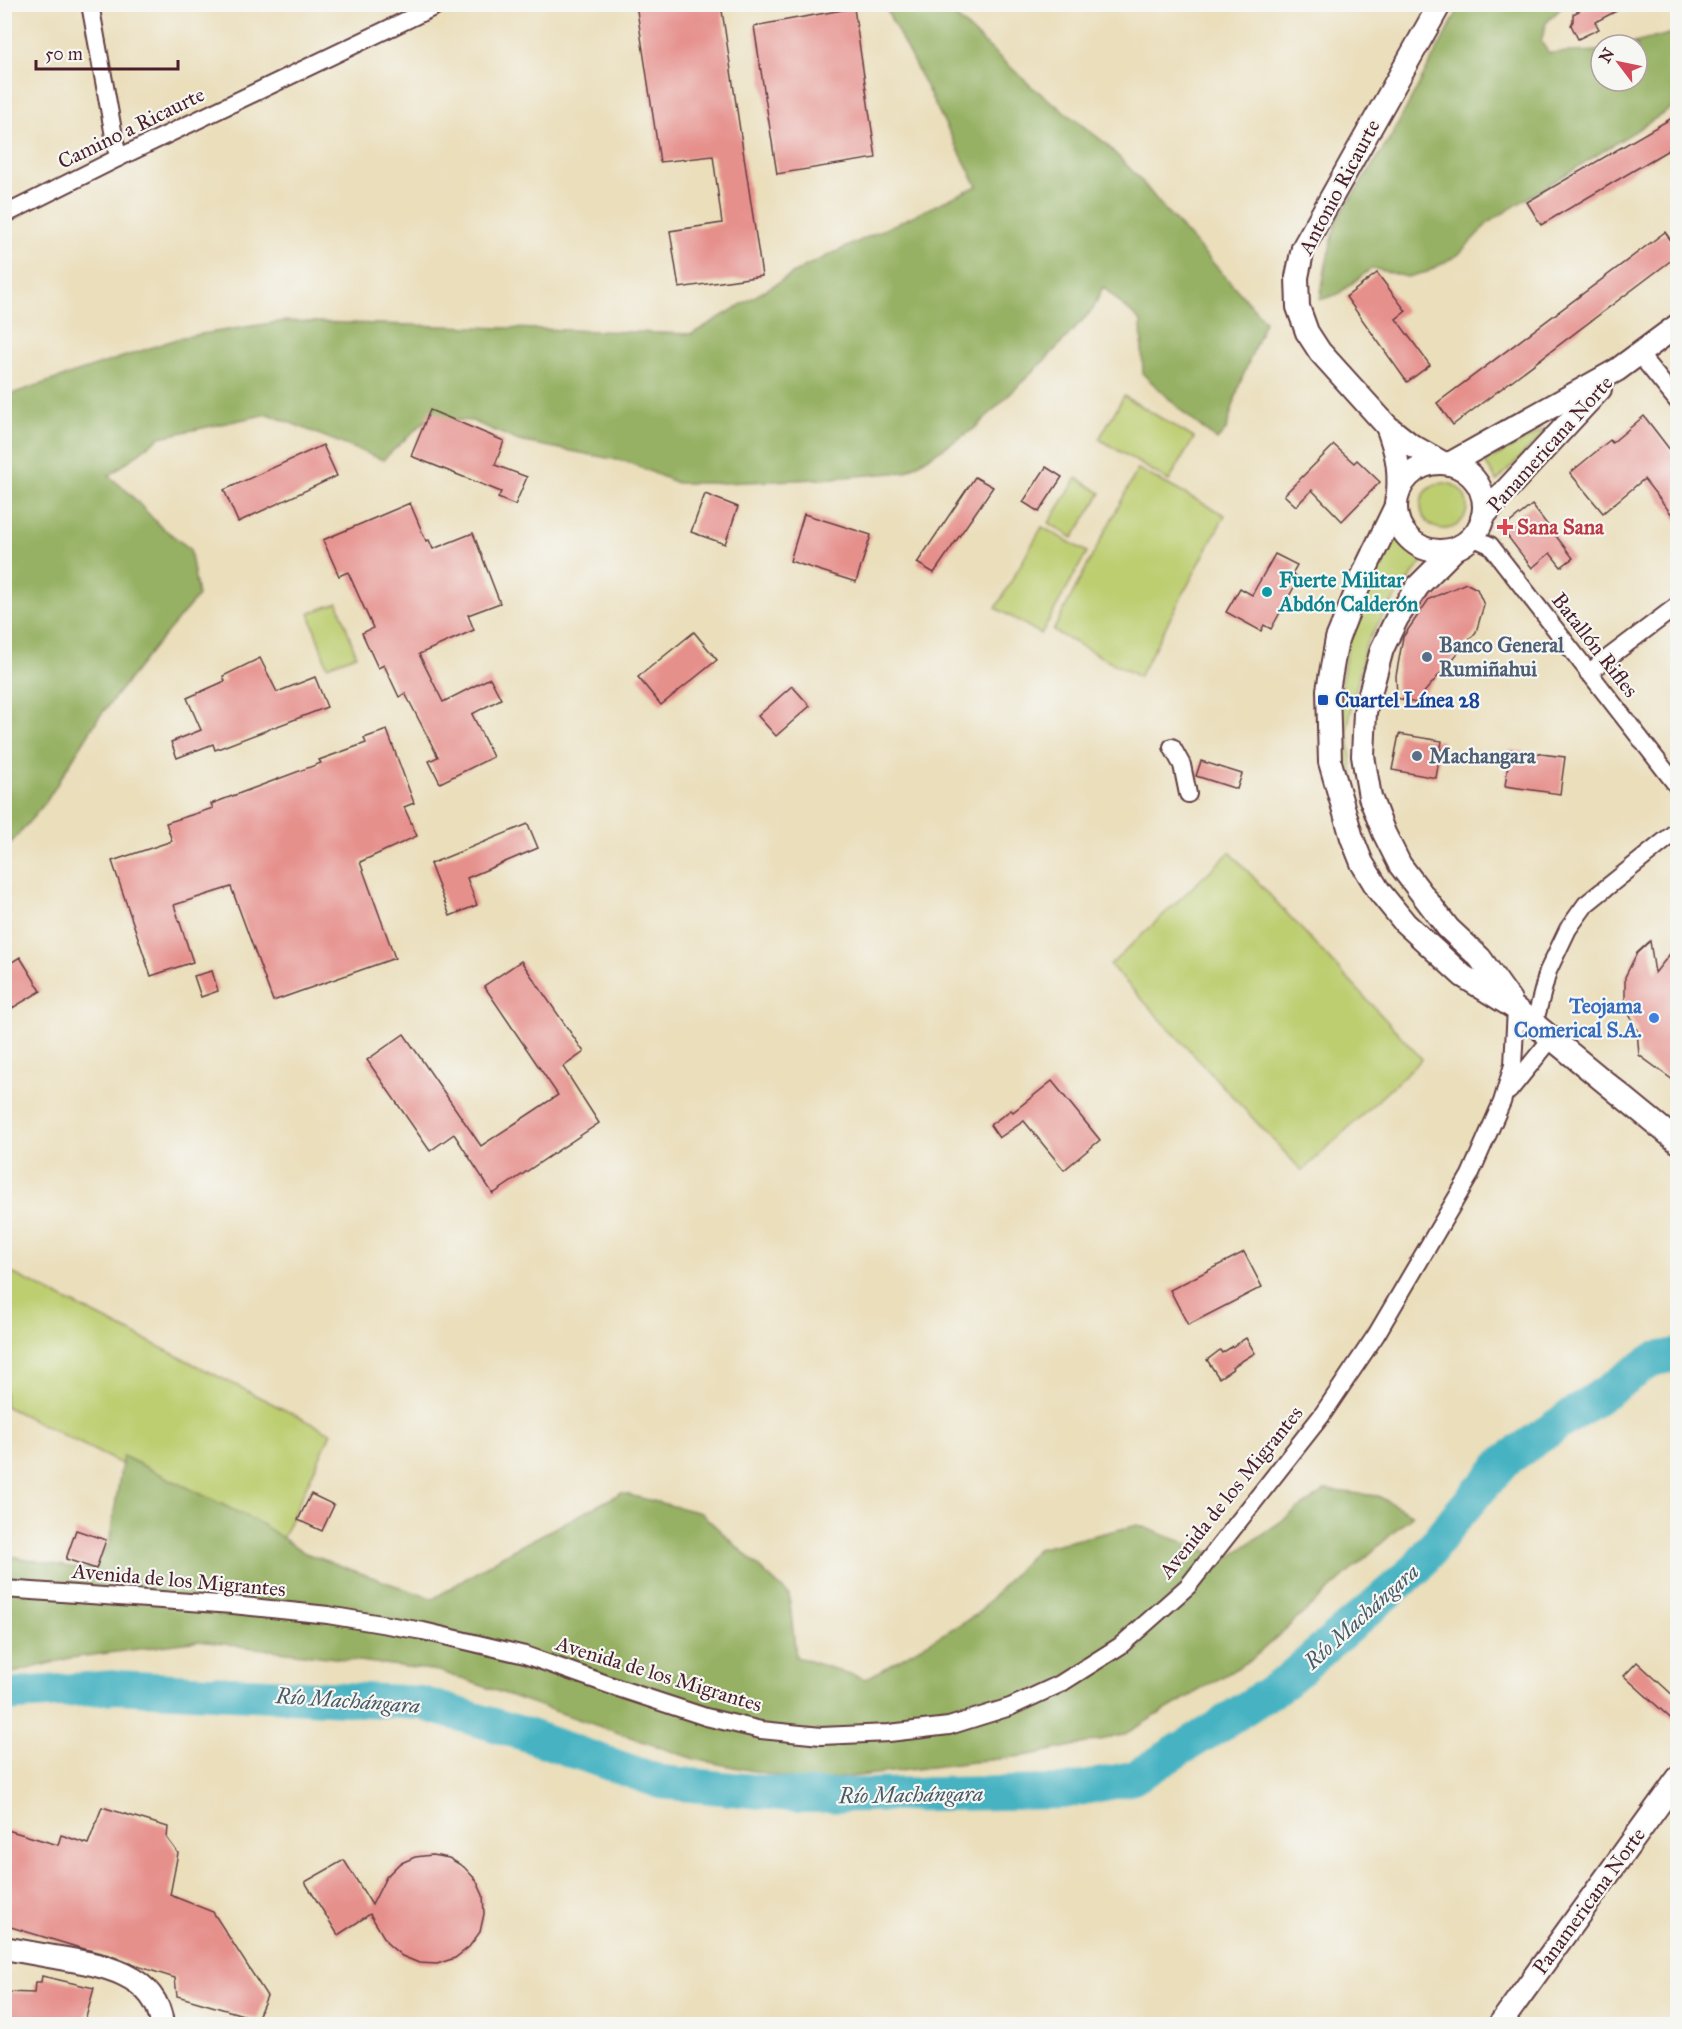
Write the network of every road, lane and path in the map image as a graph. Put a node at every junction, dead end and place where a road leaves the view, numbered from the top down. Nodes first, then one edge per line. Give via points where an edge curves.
1 (90, 4) edge
2 (440, 4) edge
3 (1440, 4) edge
4 (118, 158) junction
5 (4, 215) edge
6 (1677, 325) edge
7 (1639, 354) junction
8 (1617, 370) junction
9 (1677, 402) edge
10 (1387, 426) junction
11 (1446, 463) junction
12 (1397, 500) junction
13 (1470, 534) junction
14 (1677, 604) edge
15 (1588, 673) junction
16 (1172, 747) dead end
17 (1677, 787) edge
18 (1188, 794) dead end
19 (1677, 830) edge
20 (1516, 1009) junction
21 (1543, 1032) junction
22 (1502, 1102) junction
23 (1677, 1142) edge
24 (4, 1589) edge
25 (1677, 1778) edge
26 (1670, 1790) edge
27 (4, 1948) edge
28 (162, 2025) edge
29 (1500, 2025) edge

1 - 4 street
2 - 4 street, Camino a Ricaurte
3 - 10 main road, Antonio Ricaurte via 1303,248 1297,278 1298,307 1307,332
4 - 5 street, Camino a Ricaurte
6 - 7 main road, Panamericana Norte
7 - 8 main road, Panamericana Norte
7 - 9 street
8 - 11 main road, Panamericana Norte
8 - 13 main road, Panamericana Norte
10 - 11 main road, Antonio Ricaurte via 1411,445
10 - 12 main road, Antonio Ricaurte via 1400,471
11 - 12 main road, Panamericana Norte via 1418,469 1409,476
11 - 13 main road, Panamericana Norte via 1467,472 1482,494 1484,508
12 - 13 main road via 1398,520 1415,543 1442,551
12 - 20 main road, Panamericana Norte via 1336,639 1328,690 1330,762 1352,838 1379,891 1405,923 1463,976
13 - 15 street, Batallón Rifles via 1490,545
13 - 20 main road, Panamericana Norte via 1418,586 1382,649 1365,712 1363,756 1370,797 1400,865 1449,928 1480,958
14 - 15 street
15 - 17 street, Batallón Rifles
16 - 18 street via 1182,765
19 - 21 street via 1586,904 1568,929 1548,970
20 - 21 main road, Panamericana Norte
20 - 22 street via 1513,1065
21 - 22 street
21 - 23 main road, Panamericana Norte
22 - 24 street, Avenida de los Migrantes via 1470,1175 1376,1335 1322,1415 1188,1586 1120,1647 1060,1684 1010,1707 949,1726 889,1733 821,1736 761,1730 695,1713 525,1655 423,1631 233,1605
25 - 26 main road, Panamericana Norte
26 - 29 main road, Panamericana Norte
27 - 28 main road via 116,1969 139,1983 153,1998

